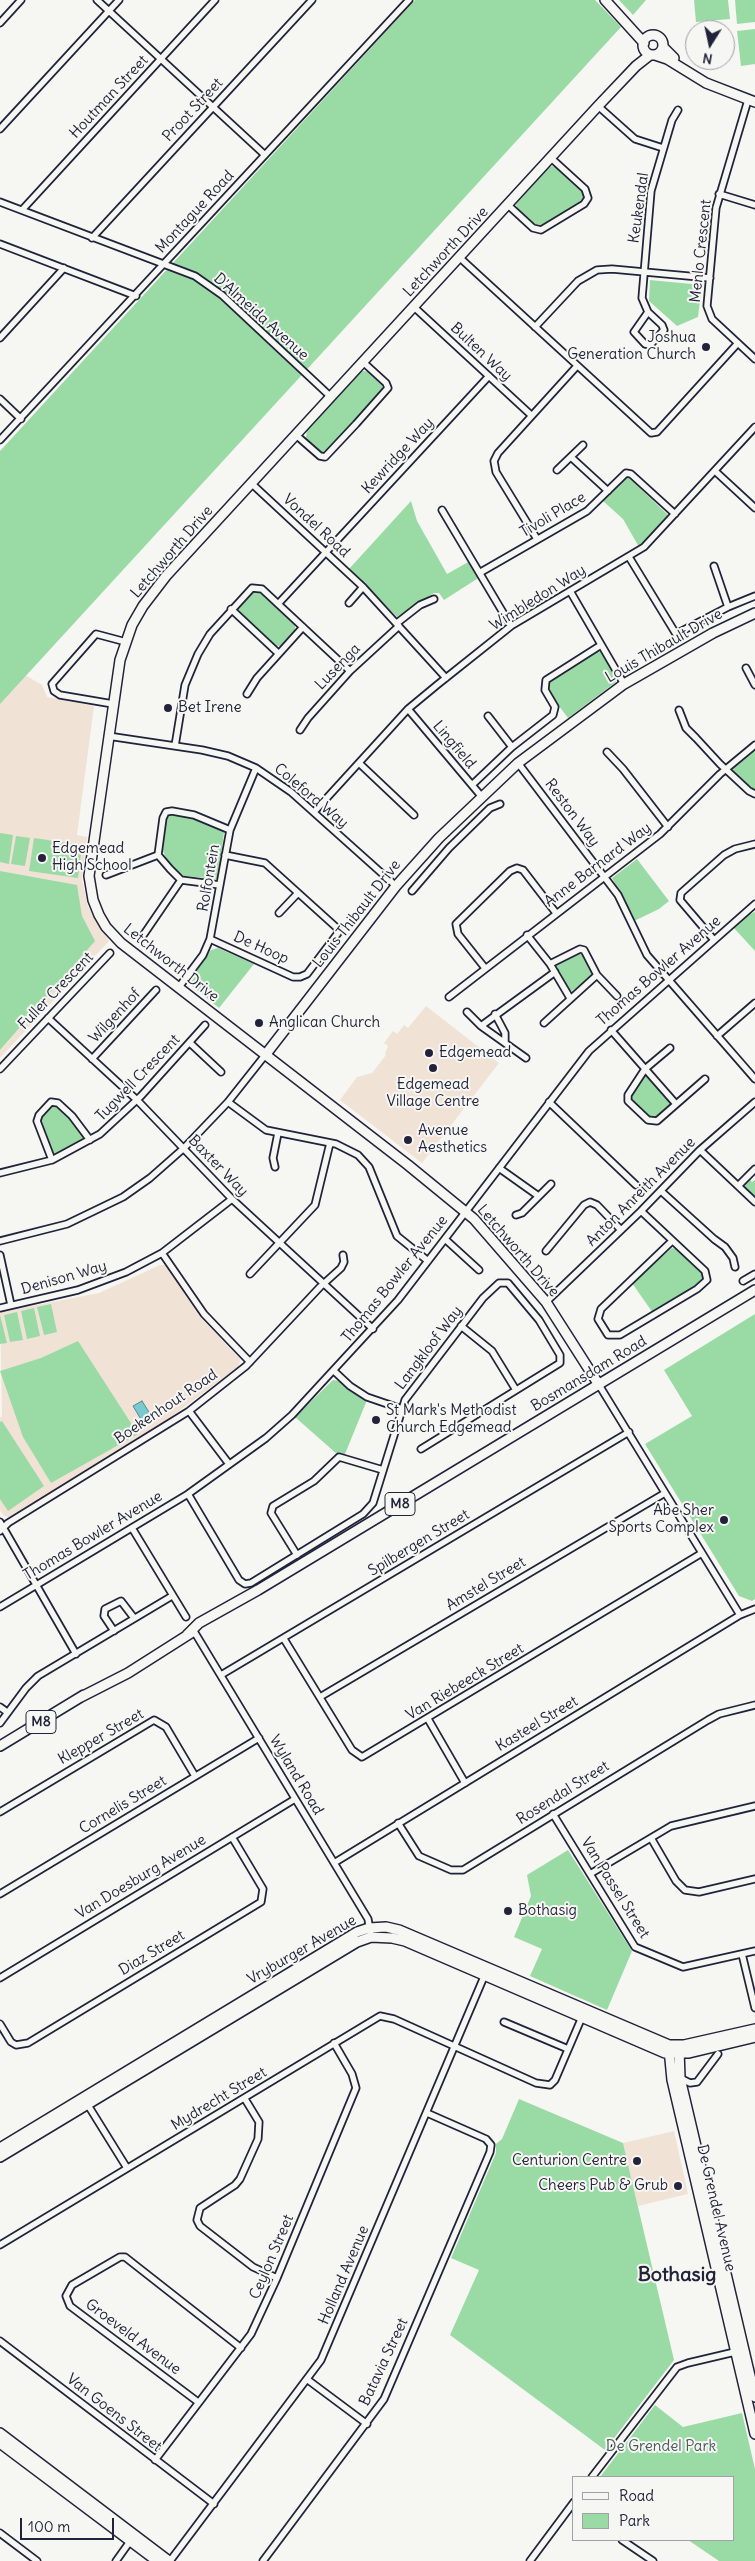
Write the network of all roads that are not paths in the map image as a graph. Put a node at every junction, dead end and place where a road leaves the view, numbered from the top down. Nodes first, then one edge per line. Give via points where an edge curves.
1 (21, 0) edge
2 (96, 0) edge
3 (119, 0) edge
4 (215, 0) edge
5 (312, 0) edge
6 (409, 0) edge
7 (605, 0) edge
8 (109, 11) junction
9 (0, 23) edge
10 (663, 47) junction
11 (648, 48) junction
12 (161, 59) junction
13 (718, 87) junction
14 (752, 101) edge
15 (598, 106) junction
16 (213, 107) junction
17 (678, 110) dead end
18 (0, 129) edge
19 (663, 148) junction
20 (265, 155) junction
21 (551, 158) junction
22 (719, 194) junction
23 (0, 202) edge
24 (508, 205) junction
25 (755, 205) edge
26 (22, 210) junction
27 (92, 238) junction
28 (0, 244) edge
29 (459, 258) junction
30 (164, 264) junction
31 (64, 268) junction
32 (643, 272) junction
33 (710, 278) junction
34 (136, 296) junction
35 (414, 307) junction
36 (648, 312) junction
37 (535, 327) junction
38 (0, 338) edge
39 (738, 343) junction
40 (755, 359) edge
41 (363, 362) junction
42 (577, 366) junction
43 (489, 376) junction
44 (331, 397) junction
45 (0, 399) edge
46 (531, 415) junction
47 (20, 419) junction
48 (755, 427) edge
49 (296, 435) junction
50 (0, 440) edge
51 (583, 445) dead end
52 (572, 458) junction
53 (557, 470) dead end
54 (715, 470) junction
55 (251, 483) junction
56 (608, 491) junction
57 (755, 508) edge
58 (442, 510) dead end
59 (675, 514) junction
60 (537, 539) junction
61 (326, 553) junction
62 (629, 557) junction
63 (714, 566) dead end
64 (481, 572) junction
65 (363, 587) junction
66 (570, 591) junction
67 (755, 596) edge
68 (434, 599) dead end
69 (349, 603) dead end
70 (278, 604) junction
71 (728, 607) junction
72 (231, 610) junction
73 (755, 613) edge
74 (398, 625) junction
75 (511, 626) junction
76 (303, 627) junction
77 (126, 642) junction
78 (601, 645) junction
79 (278, 653) junction
80 (746, 668) dead end
81 (350, 671) junction
82 (446, 678) junction
83 (624, 684) junction
84 (755, 685) edge
85 (247, 694) dead end
86 (113, 704) junction
87 (408, 709) junction
88 (679, 710) dead end
89 (488, 716) dead end
90 (300, 730) dead end
91 (108, 736) junction
92 (755, 745) edge
93 (175, 746) junction
94 (512, 747) junction
95 (607, 752) dead end
96 (359, 763) junction
97 (518, 763) junction
98 (256, 768) junction
99 (725, 769) junction
100 (472, 785) junction
101 (755, 794) edge
102 (482, 797) junction
103 (500, 804) dead end
104 (314, 812) junction
105 (414, 816) dead end
106 (668, 827) junction
107 (230, 830) junction
108 (439, 838) junction
109 (755, 844) edge
110 (449, 848) junction
111 (225, 854) junction
112 (158, 855) junction
113 (106, 875) dead end
114 (604, 876) junction
115 (181, 880) junction
116 (220, 885) junction
117 (396, 886) junction
118 (412, 891) dead end
119 (298, 893) junction
120 (755, 904) edge
121 (279, 913) dead end
122 (556, 913) junction
123 (527, 935) junction
124 (142, 937) dead end
125 (210, 939) junction
126 (714, 940) junction
127 (110, 953) dead end
128 (550, 964) junction
129 (485, 968) junction
130 (555, 972) junction
131 (597, 976) junction
132 (668, 980) junction
133 (179, 987) junction
134 (156, 990) dead end
135 (617, 996) dead end
136 (449, 997) dead end
137 (570, 998) junction
138 (755, 1003) edge
139 (467, 1012) dead end
140 (495, 1014) junction
141 (48, 1018) junction
142 (544, 1023) dead end
143 (205, 1026) dead end
144 (481, 1026) junction
145 (611, 1030) junction
146 (717, 1036) junction
147 (190, 1043) junction
148 (505, 1043) junction
149 (670, 1048) dead end
150 (266, 1054) junction
151 (526, 1058) dead end
152 (92, 1059) junction
153 (0, 1069) edge
154 (645, 1069) junction
155 (221, 1072) dead end
156 (705, 1079) dead end
157 (755, 1079) edge
158 (137, 1100) junction
159 (228, 1102) junction
160 (549, 1102) junction
161 (755, 1102) edge
162 (676, 1104) junction
163 (278, 1133) junction
164 (90, 1140) junction
165 (330, 1143) junction
166 (184, 1148) junction
167 (700, 1150) junction
168 (52, 1160) junction
169 (275, 1167) dead end
170 (499, 1168) junction
171 (755, 1169) edge
172 (0, 1173) edge
173 (550, 1184) dead end
174 (636, 1185) dead end
175 (739, 1185) junction
176 (661, 1190) junction
177 (537, 1195) junction
178 (232, 1199) junction
179 (755, 1202) edge
180 (641, 1211) junction
181 (466, 1212) junction
182 (516, 1215) dead end
183 (621, 1230) junction
184 (445, 1239) junction
185 (0, 1241) edge
186 (672, 1241) junction
187 (280, 1244) junction
188 (546, 1251) dead end
189 (162, 1253) junction
190 (0, 1255) edge
191 (343, 1256) dead end
192 (428, 1261) junction
193 (736, 1267) dead end
194 (479, 1270) dead end
195 (250, 1274) dead end
196 (755, 1274) edge
197 (743, 1281) dead end
198 (324, 1284) junction
199 (755, 1290) edge
200 (546, 1302) junction
201 (11, 1306) junction
202 (0, 1308) edge
203 (461, 1326) junction
204 (373, 1329) junction
205 (250, 1362) junction
206 (334, 1371) junction
207 (598, 1385) junction
208 (516, 1390) junction
209 (402, 1409) junction
210 (189, 1411) junction
211 (629, 1432) junction
212 (421, 1449) dead end
213 (229, 1464) junction
214 (383, 1470) junction
215 (665, 1492) junction
216 (188, 1494) junction
217 (1, 1526) edge
218 (132, 1528) junction
219 (702, 1553) junction
220 (296, 1555) junction
221 (36, 1585) junction
222 (172, 1596) junction
223 (0, 1607) edge
224 (755, 1609) edge
225 (740, 1615) junction
226 (134, 1618) junction
227 (186, 1618) dead end
228 (114, 1631) junction
229 (191, 1632) junction
230 (284, 1639) junction
231 (76, 1654) junction
232 (221, 1675) junction
233 (320, 1696) junction
234 (755, 1706) edge
235 (0, 1707) edge
236 (7, 1712) junction
237 (428, 1719) junction
238 (0, 1723) edge
239 (259, 1738) junction
240 (0, 1746) edge
241 (195, 1776) junction
242 (465, 1783) junction
243 (295, 1799) junction
244 (755, 1806) edge
245 (0, 1812) edge
246 (554, 1814) junction
247 (398, 1823) junction
248 (232, 1837) junction
249 (651, 1838) junction
250 (334, 1863) junction
251 (590, 1874) junction
252 (755, 1879) edge
253 (0, 1894) edge
254 (369, 1928) junction
255 (371, 1937) junction
256 (755, 1951) edge
257 (742, 1954) junction
258 (486, 1972) junction
259 (0, 1978) edge
260 (755, 2008) edge
261 (582, 2017) junction
262 (504, 2022) dead end
263 (0, 2024) edge
264 (755, 2029) edge
265 (755, 2037) edge
266 (334, 2044) junction
267 (456, 2045) junction
268 (568, 2049) junction
269 (669, 2049) junction
270 (679, 2050) junction
271 (718, 2054) dead end
272 (680, 2078) junction
273 (245, 2099) junction
274 (86, 2101) junction
275 (427, 2113) junction
276 (0, 2148) edge
277 (0, 2157) edge
278 (127, 2168) junction
279 (0, 2245) edge
280 (277, 2278) junction
281 (0, 2341) edge
282 (241, 2348) junction
283 (744, 2350) junction
284 (734, 2352) junction
285 (308, 2380) junction
286 (755, 2397) edge
287 (198, 2402) junction
288 (366, 2424) junction
289 (0, 2433) edge
290 (755, 2434) edge
291 (0, 2443) edge
292 (155, 2460) junction
293 (593, 2476) edge
294 (214, 2504) junction
295 (572, 2506) edge
296 (0, 2533) edge
297 (133, 2538) junction
298 (623, 2541) edge
299 (37, 2561) edge
300 (116, 2561) edge
301 (157, 2561) edge
302 (170, 2561) edge
303 (263, 2561) edge
304 (530, 2561) edge
305 (653, 2561) edge

1 - 9 street
2 - 8 street
3 - 8 street
4 - 12 street, Houtman Street
5 - 16 street, Proot Street
6 - 20 street, Montague Road
7 - 11 street
8 - 12 street
8 - 18 street
10 - 11 street, Letchworth Drive via 660,52
10 - 11 street via 657,36
10 - 13 street via 670,56
11 - 13 street
11 - 15 street, Letchworth Drive via 636,66
12 - 16 street
12 - 26 street, Houtman Street
13 - 14 street
14 - 22 street, Menlo Crescent
15 - 19 street via 635,139
15 - 21 street, Letchworth Drive
16 - 20 street
16 - 27 street, Proot Street
17 - 19 street, Keukendal
19 - 32 street, Keukendal via 651,191
20 - 30 street, Montague Road
21 - 24 street, Letchworth Drive
21 - 24 street, Letchworth Drive via 585,188 586,202 541,230 533,228
22 - 25 street
22 - 33 street, Menlo Crescent
23 - 26 street, D'Almeida Avenue
24 - 29 street, Letchworth Drive
26 - 27 street, D'Almeida Avenue
27 - 30 street, D'Almeida Avenue
28 - 31 street
29 - 35 street, Letchworth Drive
29 - 37 street
30 - 34 street, Montague Road
30 - 44 street, D'Almeida Avenue via 195,276 222,295
31 - 34 street
31 - 38 street
32 - 33 street
32 - 36 street, Keukendal via 642,298
32 - 37 street via 607,269 587,274
33 - 39 street, Menlo Crescent via 709,313
34 - 47 street, Montague Road
35 - 41 street, Letchworth Drive
35 - 43 street, Bulten Way
36 - 36 street, Keukendal via 634,332 650,345 664,332 664,328
37 - 42 street
39 - 40 street, Menlo Crescent
39 - 42 street via 655,433 649,432
41 - 44 street, Letchworth Drive
41 - 49 street via 388,388 356,424 323,457
42 - 46 street
43 - 46 street, Bulten Way
43 - 61 street, Kewridge Way
44 - 49 street, Letchworth Drive
45 - 47 street
46 - 60 street via 498,453 493,464
47 - 50 street, Montague Road
48 - 54 street, Wimbledon Way
49 - 55 street, Letchworth Drive
51 - 52 street
52 - 53 street
52 - 56 street
54 - 57 street
54 - 59 street, Wimbledon Way
55 - 61 street, Vondel Road
55 - 77 street, Letchworth Drive via 156,588 137,616
56 - 59 street, Tivoli Place via 623,474 630,473
56 - 60 street, Tivoli Place via 588,511
58 - 64 street
59 - 62 street, Wimbledon Way via 644,547
60 - 64 street, Tivoli Place
61 - 65 street, Vondel Road
61 - 70 street, Kewridge Way
62 - 66 street, Wimbledon Way
62 - 71 street via 673,632 682,634
63 - 71 street
64 - 75 street
65 - 69 street
65 - 74 street, Vondel Road
66 - 75 street, Wimbledon Way
66 - 78 street
67 - 71 street
68 - 74 street, Lusenga via 420,605
70 - 72 street via 256,586
70 - 76 street
72 - 79 street
72 - 93 street via 210,634 188,675
73 - 83 street, Louis Thibault Drive via 712,632
74 - 81 street, Lusenga
74 - 82 street, Vondel Road
75 - 82 street, Wimbledon Way
76 - 79 street
76 - 81 street
77 - 86 street, Letchworth Drive
77 - 86 street via 96,634 52,684 53,690 60,695
78 - 83 street
78 - 94 street via 546,680 544,688 555,707 553,715
79 - 85 street
80 - 84 street
81 - 90 street, Lusenga
82 - 87 street, Wimbledon Way
83 - 97 street, Louis Thibault Drive
86 - 91 street, Letchworth Drive
87 - 96 street, Wimbledon Way
87 - 100 street, Lingfield
88 - 99 street via 686,728
89 - 94 street
91 - 93 street, Coleford Way
91 - 133 street, Letchworth Drive via 90,862 93,900 113,935
92 - 99 street, Anne Barnard Way
93 - 98 street, Coleford Way via 228,756
94 - 100 street
95 - 106 street
96 - 104 street, Wimbledon Way
96 - 105 street
97 - 102 street, Louis Thibault Drive
97 - 114 street, Reston Way
98 - 104 street, Coleford Way
98 - 107 street, Rolfontein
99 - 101 street
99 - 106 street, Anne Barnard Way
100 - 102 street, Lingfield
102 - 108 street, Louis Thibault Drive
103 - 110 street via 490,808
104 - 117 street, Coleford Way
106 - 114 street, Anne Barnard Way
107 - 111 street, Rolfontein
107 - 112 street via 194,816 168,811 163,818
108 - 110 street
108 - 117 street, Louis Thibault Drive
109 - 126 street via 724,855 681,893 680,900
110 - 118 street
111 - 116 street, Rolfontein
111 - 119 street via 262,862
112 - 113 street
112 - 115 street
114 - 122 street, Anne Barnard Way
114 - 132 street, Reston Way via 618,895 647,955
115 - 116 street
115 - 124 street
116 - 125 street, Rolfontein
117 - 150 street, Louis Thibault Drive
119 - 121 street
119 - 125 street, De Hoop via 338,930 307,974 293,977
120 - 126 street, Thomas Bowler Avenue
122 - 123 street, Anne Barnard Way
122 - 129 street via 523,870 510,871 456,924 458,934
123 - 128 street
123 - 129 street, Anne Barnard Way
125 - 133 street, Rolfontein via 203,955
126 - 132 street, Thomas Bowler Avenue
127 - 141 street, Fuller Crescent
128 - 130 street
128 - 131 street via 582,950
129 - 136 street, Anne Barnard Way
130 - 137 street
130 - 140 street
131 - 135 street
131 - 137 street
132 - 145 street, Thomas Bowler Avenue
132 - 146 street, Reston Way
133 - 150 street, Letchworth Drive
134 - 152 street, Wilgenhof
137 - 142 street
138 - 146 street
139 - 144 street
140 - 144 street
140 - 148 street via 505,1033
141 - 152 street, Baxter Way
141 - 153 street, Fuller Crescent
143 - 147 street, Tugwell Crescent
144 - 148 street
145 - 154 street
145 - 160 street, Thomas Bowler Avenue via 589,1051
146 - 157 street, Reston Way
147 - 155 street
147 - 158 street, Tugwell Crescent
148 - 151 street
149 - 154 street
150 - 159 street, Louis Thibault Drive
150 - 181 street, Letchworth Drive
152 - 158 street, Baxter Way
154 - 162 street
154 - 162 street via 628,1095 631,1105 653,1122
156 - 162 street
158 - 164 street, Tugwell Crescent
158 - 166 street, Baxter Way
159 - 163 street via 260,1128
159 - 166 street, Louis Thibault Drive
160 - 170 street, Thomas Bowler Avenue
160 - 174 street
161 - 167 street, Anton Anreith Avenue
163 - 165 street
163 - 169 street via 273,1158
164 - 168 street, Tugwell Crescent
164 - 168 street via 72,1116 58,1103 51,1102 38,1115 37,1121
165 - 187 street via 315,1205
165 - 192 street via 348,1148 366,1163 397,1236
166 - 178 street, Baxter Way
166 - 185 street, Louis Thibault Drive via 150,1178 97,1211 67,1224
167 - 175 street
167 - 176 street, Anton Anreith Avenue
168 - 172 street, Tugwell Crescent
170 - 177 street
170 - 181 street, Thomas Bowler Avenue
171 - 175 street
173 - 177 street
175 - 179 street
176 - 180 street, Anton Anreith Avenue
176 - 193 street via 725,1247
177 - 182 street via 522,1213
178 - 187 street, Baxter Way
178 - 189 street, Denison Way
180 - 183 street, Anton Anreith Avenue
180 - 186 street
181 - 184 street, Thomas Bowler Avenue
181 - 200 street, Letchworth Drive
183 - 188 street via 590,1202
183 - 200 street, Anton Anreith Avenue
184 - 192 street, Thomas Bowler Avenue
184 - 194 street
186 - 186 street via 705,1272 706,1282 620,1335 608,1335 598,1319 601,1309
187 - 195 street
187 - 198 street, Baxter Way
189 - 201 street, Denison Way via 98,1284
189 - 205 street via 204,1314
190 - 201 street
191 - 198 street, Boekenhout Road via 341,1268
192 - 204 street, Thomas Bowler Avenue
196 - 197 street
198 - 204 street, Baxter Way
198 - 205 street, Boekenhout Road
199 - 207 street, Bosmansdam Road / M8
200 - 207 street, Letchworth Drive
201 - 202 street, Denison Way
203 - 208 street via 492,1351
203 - 208 street, Langkloof Way via 483,1298 504,1282 539,1320 561,1359 557,1366
203 - 209 street, Langkloof Way via 412,1389
204 - 206 street, Thomas Bowler Avenue
205 - 210 street, Boekenhout Road
206 - 209 street via 367,1397
206 - 213 street, Thomas Bowler Avenue via 281,1425
207 - 211 street
207 - 229 street, Bosmansdam Road / M8
208 - 212 street
209 - 214 street, Langkloof Way
210 - 213 street
210 - 217 street, Boekenhout Road
211 - 215 street
211 - 230 street, Spilbergen Street
213 - 216 street, Thomas Bowler Avenue
214 - 220 street, Langkloof Way via 368,1510
214 - 220 street via 339,1457 314,1481 273,1506 271,1513
215 - 219 street
215 - 233 street, Amstel Street
216 - 218 street, Thomas Bowler Avenue
216 - 220 street, Langkloof Way via 241,1582 251,1582
217 - 221 street
218 - 221 street, Thomas Bowler Avenue
218 - 222 street
219 - 225 street
219 - 237 street, Van Riebeeck Street
221 - 223 street, Thomas Bowler Avenue
221 - 231 street
222 - 226 street
222 - 227 street
224 - 225 street, Kasteel Street
225 - 242 street, Kasteel Street
226 - 228 street
226 - 228 street via 121,1601 105,1609 104,1616
228 - 231 street
229 - 232 street, Wyland Road
229 - 240 street, Bosmansdam Road / M8 via 128,1673
230 - 232 street, Spilbergen Street
230 - 233 street, Van Riebeeck Street
231 - 236 street via 33,1681
232 - 239 street, Wyland Road
233 - 237 street, Van Riebeeck Street via 352,1750 360,1756 369,1754
234 - 246 street, Rosendal Street via 719,1714
235 - 236 street
236 - 238 street
237 - 242 street
239 - 241 street, Cornelis Street
239 - 243 street, Wyland Road
241 - 245 street, Klepper Street via 166,1727 154,1720
241 - 253 street, Cornelis Street
242 - 247 street, Kasteel Street
243 - 248 street, Van Doesburg Avenue
243 - 250 street, Wyland Road
244 - 249 street via 671,1826
246 - 247 street, Rosendal Street via 459,1871 419,1856
246 - 251 street, Van Passel Street
247 - 250 street, Kasteel Street
248 - 259 street, Van Doesburg Avenue
248 - 263 street, Diaz Street via 263,1889 261,1902 28,2043 16,2046
249 - 251 street
249 - 252 street via 676,1881 685,1890 699,1892
250 - 254 street, Wyland Road via 368,1919
251 - 257 street, Van Passel Street via 629,1940 642,1952 683,1967
254 - 255 street, Wyland Road
254 - 258 street, Vryburger Avenue via 399,1930
254 - 274 street, Vryburger Avenue via 357,1932
255 - 258 street, Vryburger Avenue via 405,1941
255 - 274 street, Vryburger Avenue via 357,1942
256 - 257 street, Van Passel Street
257 - 260 street
258 - 261 street, Vryburger Avenue
258 - 267 street, Holland Avenue
258 - 269 street, Vryburger Avenue
261 - 268 street
261 - 269 street, Vryburger Avenue
262 - 268 street
264 - 270 street, Vryburger Avenue
265 - 270 street, Vryburger Avenue
266 - 267 street, Mydrecht Street via 384,2016
266 - 273 street, Mydrecht Street
266 - 280 street, Ceylon Street via 352,2074 356,2088
267 - 268 street via 536,2082 550,2085
267 - 275 street, Holland Avenue
269 - 270 street, Vryburger Avenue
269 - 284 street, De Grendel Avenue via 672,2080
270 - 272 street, De Grendel Avenue
271 - 272 street via 696,2082
272 - 283 street, De Grendel Avenue
273 - 278 street, Mydrecht Street
273 - 280 street via 259,2122 258,2140 240,2179 200,2208 197,2220 200,2226 254,2267
274 - 276 street, Vryburger Avenue
274 - 277 street, Vryburger Avenue
274 - 278 street
275 - 285 street, Holland Avenue via 322,2360
275 - 288 street, Batavia Street via 486,2138 491,2145 490,2152 384,2399
278 - 279 street, Mydrecht Street
280 - 282 street, Ceylon Street via 256,2325
281 - 292 street, Van Goens Street
282 - 287 street, Ceylon Street
282 - 287 street, Groeveld Avenue via 125,2257 72,2285 66,2296 70,2306
283 - 284 street
283 - 286 street, De Grendel Avenue
284 - 290 street, De Grendel Avenue
284 - 293 street via 688,2363 674,2371
285 - 288 street
285 - 294 street, Holland Avenue
287 - 292 street, Ceylon Street
288 - 303 street, Batavia Street
289 - 297 street
291 - 297 street
292 - 294 street, Van Goens Street
294 - 302 street, Holland Avenue
295 - 304 street
296 - 299 street
297 - 300 street
297 - 301 street
297 - 302 street
298 - 305 street

